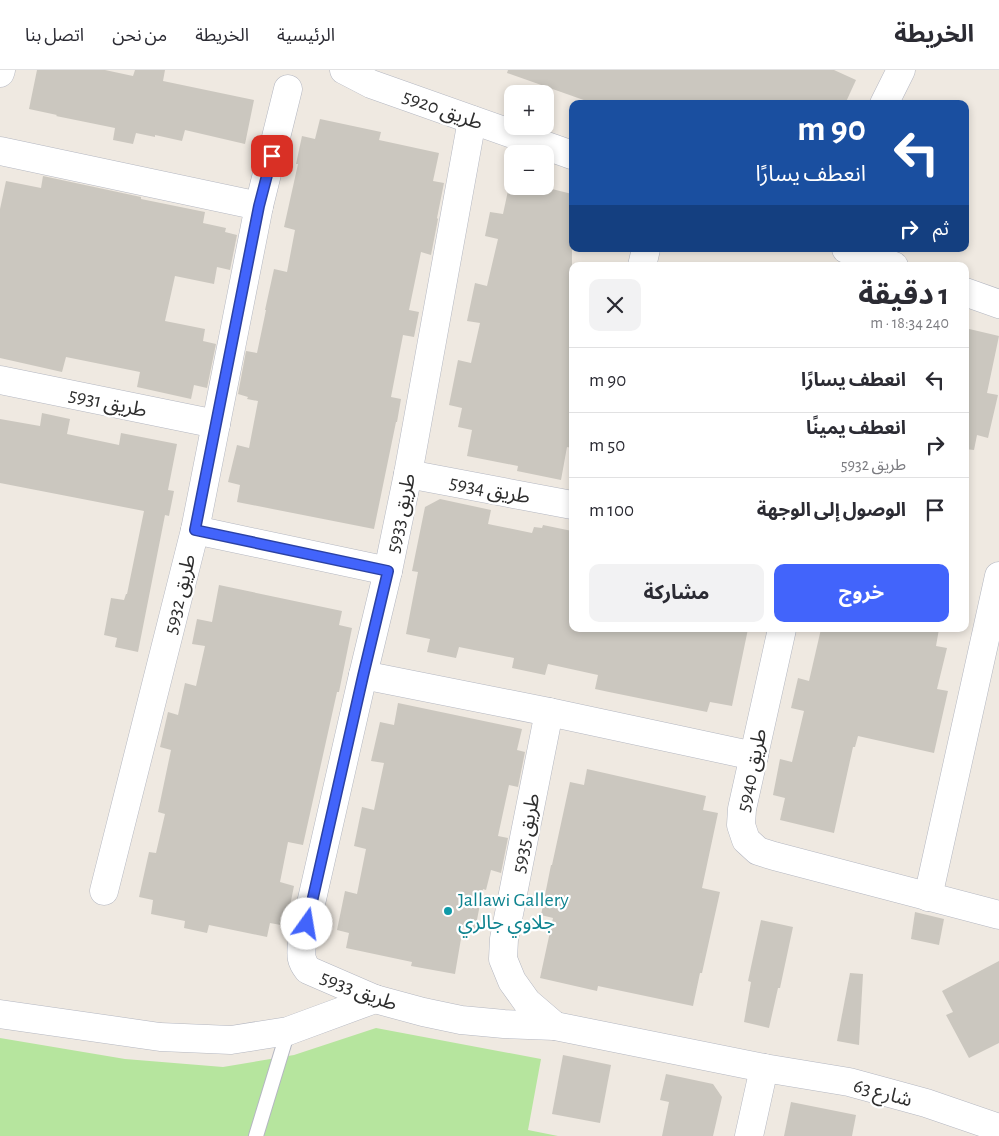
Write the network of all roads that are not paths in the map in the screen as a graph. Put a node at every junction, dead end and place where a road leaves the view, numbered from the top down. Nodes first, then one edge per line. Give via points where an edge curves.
1 (344, 70) edge
2 (901, 70) edge
3 (395, 81) edge
4 (288, 90) dead end
5 (886, 100) edge
6 (472, 120) junction
7 (0, 151) edge
8 (569, 154) edge
9 (259, 206) junction
10 (854, 252) edge
11 (883, 262) edge
12 (969, 293) edge
13 (999, 304) edge
14 (0, 380) edge
15 (216, 424) junction
16 (408, 474) junction
17 (569, 504) edge
18 (195, 530) junction
19 (388, 571) junction
20 (999, 576) edge
21 (781, 632) edge
22 (363, 676) junction
23 (549, 712) junction
24 (754, 756) junction
25 (104, 891) dead end
26 (928, 897) junction
27 (999, 915) edge
28 (375, 999) junction
29 (0, 1014) edge
30 (555, 1026) junction
31 (288, 1031) junction
32 (764, 1068) junction
33 (999, 1128) edge
34 (256, 1136) edge
35 (749, 1136) edge

1 - 3 street, طريق 5920 via 371,84
2 - 5 street
3 - 6 street, طريق 5920
4 - 9 street, طريق 5932
6 - 8 street, طريق 5920
6 - 16 street, طريق 5933
7 - 9 street
9 - 15 street, طريق 5932
10 - 11 street
12 - 13 street
14 - 15 street, طريق 5931
15 - 18 street, طريق 5932
16 - 17 street, طريق 5934
16 - 19 street, طريق 5933
18 - 19 street
18 - 25 street, طريق 5932
19 - 22 street, طريق 5933
20 - 26 street
21 - 24 street, طريق 5940
22 - 23 street
22 - 28 street, طريق 5933 via 301,953 302,962 308,970
23 - 24 street
23 - 30 street, طريق 5935 via 504,939 503,960 512,981 527,1002
24 - 26 street, طريق 5940 via 740,824 746,840 758,851
26 - 27 street, طريق 5940
28 - 30 street, طريق 5933 via 461,1020
28 - 31 street
29 - 31 street via 160,1037 231,1040
30 - 32 street, طريق 5933
31 - 34 lane
32 - 33 street, شارع 63 via 849,1082
32 - 35 street

